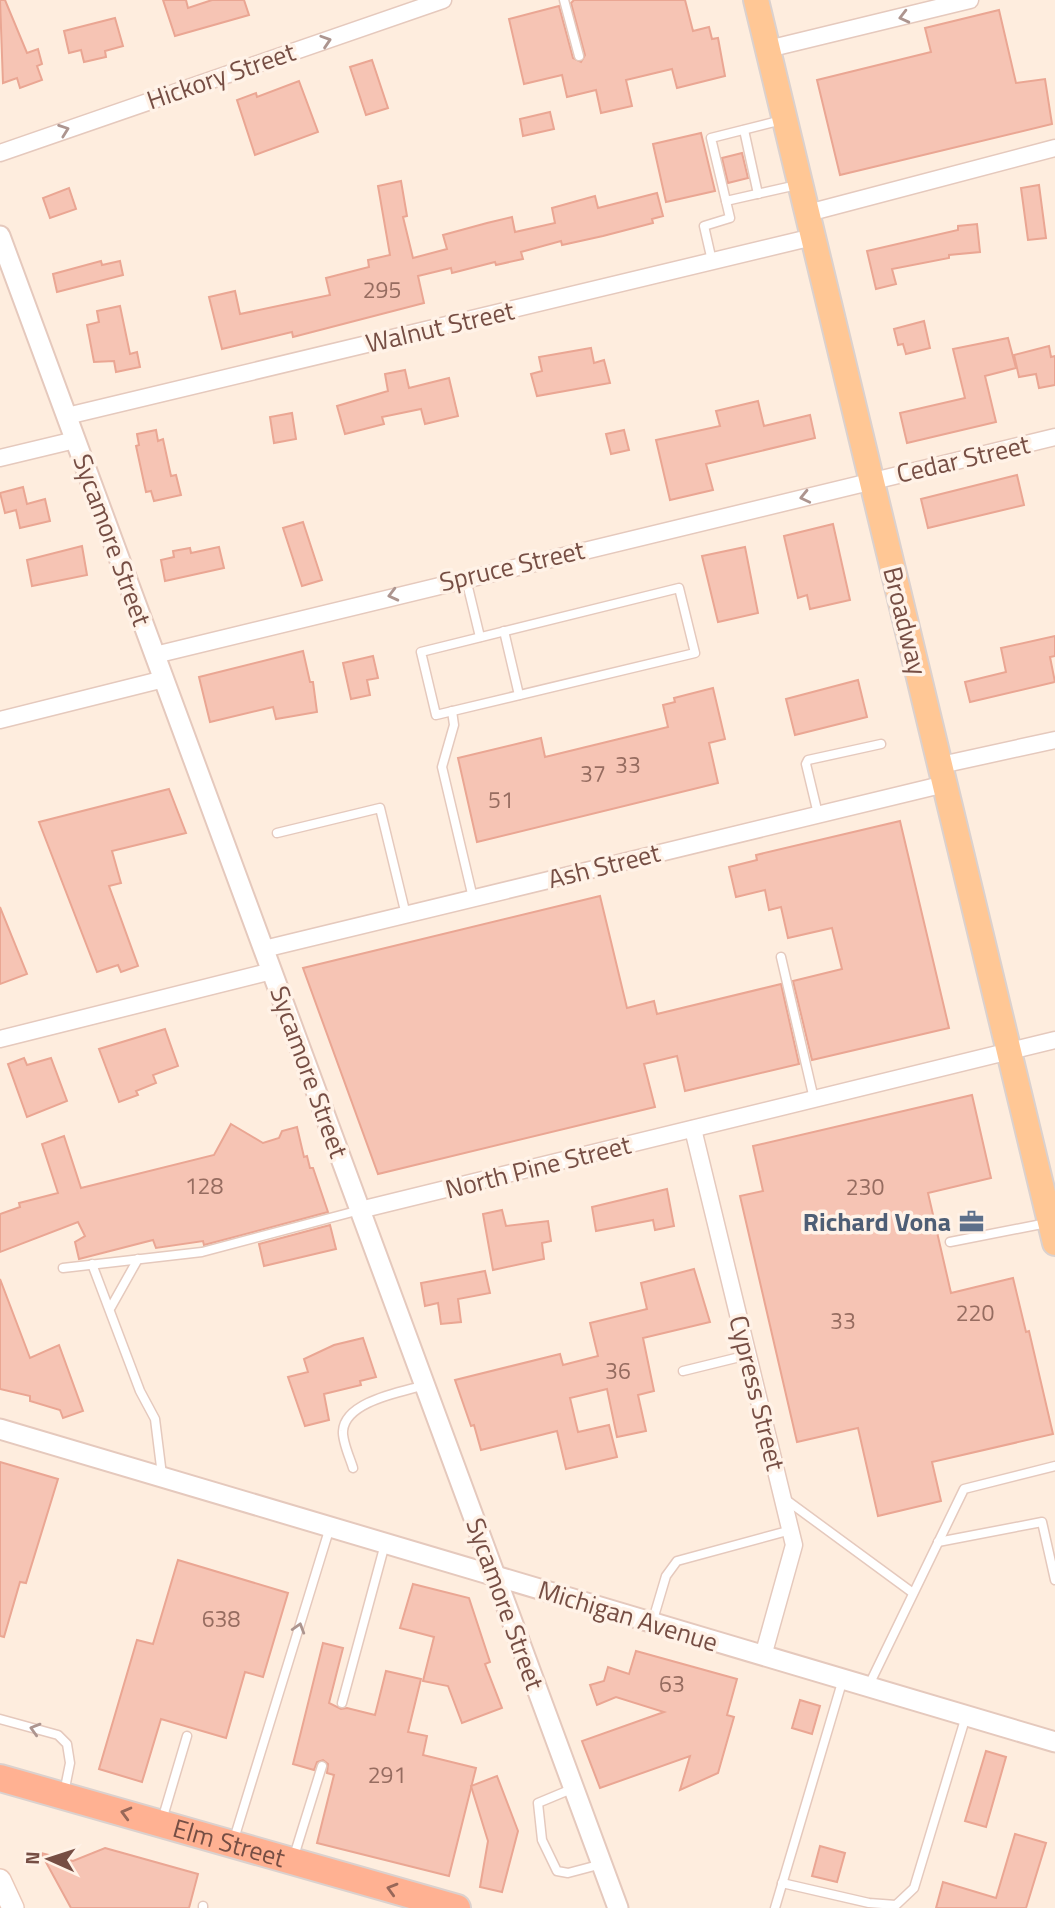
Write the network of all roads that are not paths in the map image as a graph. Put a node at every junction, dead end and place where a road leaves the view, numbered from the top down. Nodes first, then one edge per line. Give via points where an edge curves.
1 (443, 0) edge
2 (564, 0) edge
3 (756, 0) edge
4 (970, 0) edge
5 (768, 49) junction
6 (579, 56) dead end
7 (785, 120) junction
8 (744, 130) junction
9 (1055, 148) edge
10 (0, 153) edge
11 (801, 184) junction
12 (758, 194) junction
13 (726, 201) junction
14 (808, 213) junction
15 (0, 236) edge
16 (813, 237) junction
17 (712, 261) junction
18 (67, 416) junction
19 (1055, 437) edge
20 (75, 440) junction
21 (0, 458) edge
22 (871, 481) junction
23 (466, 577) junction
24 (504, 631) junction
25 (480, 637) junction
26 (155, 655) junction
27 (164, 679) junction
28 (519, 695) junction
29 (452, 711) junction
30 (0, 720) edge
31 (1055, 740) edge
32 (881, 744) dead end
33 (943, 774) junction
34 (818, 814) junction
35 (277, 833) dead end
36 (473, 898) junction
37 (406, 915) junction
38 (264, 949) junction
39 (781, 957) dead end
40 (272, 971) junction
41 (0, 1039) edge
42 (1055, 1040) edge
43 (1009, 1051) junction
44 (814, 1099) junction
45 (693, 1129) junction
46 (360, 1210) junction
47 (1052, 1232) edge
48 (950, 1242) dead end
49 (138, 1259) junction
50 (92, 1264) junction
51 (64, 1268) dead end
52 (111, 1307) junction
53 (748, 1355) junction
54 (683, 1371) dead end
55 (425, 1385) junction
56 (0, 1429) edge
57 (1055, 1466) edge
58 (353, 1468) dead end
59 (163, 1478) junction
60 (783, 1497) junction
61 (330, 1527) junction
62 (791, 1530) junction
63 (938, 1542) junction
64 (385, 1544) junction
65 (495, 1576) junction
66 (1055, 1580) edge
67 (913, 1593) junction
68 (652, 1623) junction
69 (763, 1656) junction
70 (843, 1679) junction
71 (868, 1687) junction
72 (342, 1703) dead end
73 (966, 1716) junction
74 (0, 1719) edge
75 (187, 1736) dead end
76 (1055, 1742) edge
77 (322, 1766) dead end
78 (0, 1778) edge
79 (574, 1788) junction
80 (63, 1796) junction
81 (162, 1823) junction
82 (233, 1843) junction
83 (293, 1860) junction
84 (603, 1864) junction
85 (0, 1880) edge
86 (782, 1883) junction
87 (13, 1908) edge
88 (457, 1908) edge
89 (618, 1908) edge
90 (775, 1908) edge

10 -> 1 street, Hickory Street
2 - 6 lane
3 - 5 main road, Broadway
4 -> 5 street
5 - 7 main road, Broadway
7 - 8 lane
7 - 11 main road, Broadway
8 - 12 lane
8 - 13 lane via 711,138
9 - 14 street
11 - 12 lane
11 - 14 main road, Broadway
12 - 13 lane
13 - 17 lane via 730,218 704,226
14 - 16 main road, Broadway
15 - 18 street, Sycamore Street
16 - 17 street, Walnut Street
16 - 22 main road, Broadway
17 - 18 street, Walnut Street
18 - 20 street, Sycamore Street
19 - 22 street, Cedar Street
20 - 21 street
20 - 26 street, Sycamore Street
22 -> 23 street, Spruce Street
22 - 33 main road, Broadway
23 - 25 lane
23 -> 26 street, Spruce Street
24 - 25 lane
24 - 28 lane
24 - 28 lane via 679,588 695,653
25 - 29 lane via 421,652 436,715
26 - 27 street, Sycamore Street
27 - 30 street
27 - 38 street, Sycamore Street
28 - 29 lane
29 - 36 lane via 454,725 442,767
31 - 33 street, Ash Street
32 - 34 lane via 808,760
33 - 34 street, Ash Street
33 - 43 main road, Broadway
34 - 36 street, Ash Street
35 - 37 lane via 380,808
36 - 37 street, Ash Street
37 - 38 street, Ash Street
38 - 40 street, Sycamore Street
39 - 44 lane
40 - 41 street
40 - 46 street, Sycamore Street
42 - 43 street, North Pine Street
43 - 44 street, North Pine Street
43 - 47 main road, Broadway
44 - 45 street, North Pine Street
45 - 46 street, North Pine Street
45 - 53 street, Cypress Street
46 - 49 lane, North Pine Street via 202,1252
46 - 55 street, Sycamore Street
47 - 48 lane
49 - 50 lane, North Pine Street
49 - 52 lane
50 - 51 lane, North Pine Street
50 - 52 lane
52 - 59 lane via 140,1391 155,1419
53 - 54 lane
53 - 60 street, Cypress Street
55 - 58 lane via 364,1403 350,1415 343,1431
55 - 65 street, Sycamore Street
56 - 59 street, Michigan Avenue
57 - 63 lane via 964,1489
59 - 61 street, Michigan Avenue
60 - 62 street, Cypress Street
60 - 67 lane
61 - 64 street, Michigan Avenue
82 -> 61 lane
62 - 68 lane via 677,1562 666,1576
62 - 69 street, Cypress Street via 794,1545
63 - 66 lane via 1042,1522
63 - 67 lane
64 - 65 street, Michigan Avenue
64 - 72 lane
65 - 68 street, Michigan Avenue
65 - 79 street, Sycamore Street
67 - 71 lane
68 - 69 street, Michigan Avenue
69 - 70 street, Michigan Avenue
70 - 71 street, Michigan Avenue
70 - 86 lane
71 - 73 street, Michigan Avenue
73 - 76 street, Michigan Avenue
73 - 86 lane via 914,1888 896,1905
80 -> 74 lane via 70,1763 67,1744 58,1735
75 - 81 lane
77 - 83 lane
78 - 80 highway, Elm Street
79 - 84 street, Sycamore Street
79 - 84 lane via 538,1803 542,1840 557,1871 568,1873
81 -> 80 highway, Elm Street
81 - 82 highway, Elm Street
82 - 83 highway, Elm Street
88 -> 83 highway, Elm Street
84 - 89 street, Sycamore Street
85 - 87 main road
86 - 90 lane

